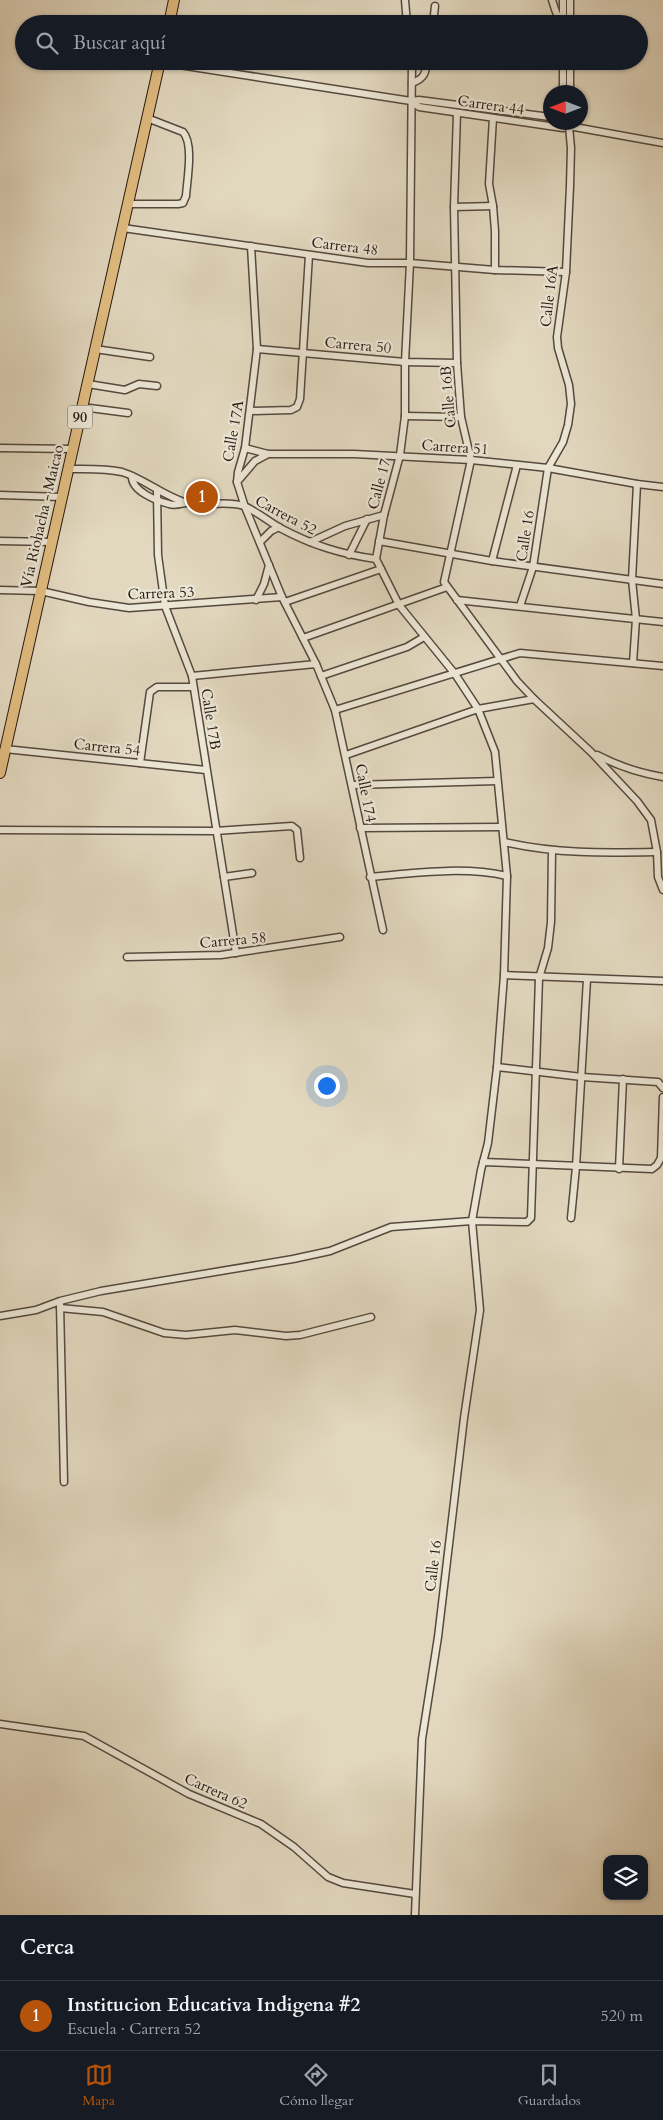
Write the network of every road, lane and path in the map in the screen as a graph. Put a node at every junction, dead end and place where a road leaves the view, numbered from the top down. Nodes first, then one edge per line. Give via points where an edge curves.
1 (174, 0) edge
2 (405, 0) edge
3 (552, 0) edge
4 (563, 0) edge
5 (570, 0) edge
6 (435, 6) dead end
7 (171, 15) edge
8 (406, 15) edge
9 (434, 15) edge
10 (558, 15) edge
11 (565, 15) edge
12 (567, 15) edge
13 (158, 70) edge
14 (211, 70) edge
15 (412, 70) edge
16 (425, 70) edge
17 (563, 70) edge
18 (570, 70) edge
19 (412, 83) junction
20 (563, 85) edge
21 (570, 85) edge
22 (411, 101) junction
23 (457, 112) junction
24 (543, 116) edge
25 (147, 118) junction
26 (493, 118) junction
27 (543, 125) edge
28 (588, 128) edge
29 (569, 130) edge
30 (663, 143) edge
31 (128, 204) junction
32 (493, 206) junction
33 (454, 207) junction
34 (123, 228) junction
35 (251, 246) junction
36 (309, 255) junction
37 (410, 263) junction
38 (455, 267) junction
39 (495, 270) junction
40 (566, 272) junction
41 (96, 349) junction
42 (257, 349) junction
43 (301, 352) junction
44 (150, 357) dead end
45 (405, 362) junction
46 (457, 363) junction
47 (88, 384) junction
48 (157, 386) dead end
49 (82, 407) junction
50 (250, 411) junction
51 (128, 414) dead end
52 (405, 416) junction
53 (461, 417) junction
54 (0, 448) edge
55 (245, 448) junction
56 (73, 449) junction
57 (268, 454) junction
58 (400, 455) junction
59 (471, 460) junction
60 (517, 464) junction
61 (548, 468) junction
62 (69, 469) junction
63 (132, 476) junction
64 (237, 482) junction
65 (637, 484) junction
66 (663, 487) edge
67 (157, 491) junction
68 (0, 495) edge
69 (62, 497) junction
70 (156, 500) junction
71 (186, 502) junction
72 (245, 507) junction
73 (384, 515) junction
74 (368, 518) junction
75 (279, 527) junction
76 (0, 541) edge
77 (379, 541) junction
78 (52, 542) junction
79 (260, 542) junction
80 (310, 542) junction
81 (450, 554) junction
82 (349, 555) junction
83 (376, 559) junction
84 (492, 561) junction
85 (269, 564) junction
86 (533, 567) junction
87 (381, 569) junction
88 (632, 580) junction
89 (446, 584) junction
90 (663, 584) edge
91 (0, 590) edge
92 (41, 591) junction
93 (284, 599) junction
94 (256, 600) junction
95 (457, 600) junction
96 (399, 605) junction
97 (165, 606) junction
98 (520, 606) junction
99 (636, 619) junction
100 (663, 622) edge
101 (424, 637) junction
102 (303, 638) junction
103 (500, 659) junction
104 (633, 662) junction
105 (316, 664) junction
106 (663, 666) edge
107 (456, 674) junction
108 (192, 676) junction
109 (321, 676) junction
110 (193, 687) junction
111 (534, 699) junction
112 (478, 708) junction
113 (335, 710) junction
114 (5, 749) junction
115 (591, 752) junction
116 (346, 755) junction
117 (140, 763) junction
118 (206, 770) junction
119 (0, 773) edge
120 (663, 777) edge
121 (497, 781) junction
122 (352, 785) junction
123 (502, 827) junction
124 (360, 828) junction
125 (0, 830) edge
126 (215, 831) junction
127 (504, 842) junction
128 (552, 850) junction
129 (657, 852) junction
130 (300, 858) dead end
131 (252, 873) dead end
132 (370, 876) junction
133 (507, 876) junction
134 (224, 877) junction
135 (663, 890) edge
136 (383, 930) dead end
137 (340, 937) dead end
138 (236, 954) junction
139 (127, 957) dead end
140 (504, 975) junction
141 (539, 978) junction
142 (587, 979) junction
143 (663, 981) edge
144 (497, 1067) junction
145 (537, 1071) junction
146 (582, 1077) junction
147 (623, 1080) junction
148 (663, 1088) edge
149 (663, 1097) edge
150 (483, 1162) junction
151 (533, 1165) junction
152 (576, 1167) junction
153 (619, 1169) junction
154 (571, 1218) dead end
155 (472, 1221) junction
156 (60, 1300) junction
157 (60, 1308) junction
158 (0, 1316) edge
159 (370, 1317) dead end
160 (64, 1482) dead end
161 (0, 1724) edge
162 (415, 1894) junction
163 (415, 1915) edge

1 - 7 highway
2 - 8 street
3 - 10 street
4 - 11 street
5 - 12 street
6 - 9 street
13 - 25 highway, Vía Riohacha - Maicao / 90
14 - 22 street, Carrera 44
15 - 19 street, Calle 17
16 - 19 street via 423,77
17 - 20 street
18 - 21 street
19 - 22 street, Calle 17
22 - 23 street, Carrera 44 via 419,107
22 - 24 street, Carrera 44
22 - 37 street, Calle 17
23 - 26 street, Carrera 44
23 - 33 street, Calle 16B
25 - 31 highway, Vía Riohacha - Maicao / 90
25 - 31 street via 188,136 186,196 184,203 178,204
26 - 27 street, Carrera 44
26 - 32 street via 488,167
28 - 30 street, Carrera 44
29 - 40 street, Calle 16A via 571,176
31 - 34 highway, Vía Riohacha - Maicao / 90
32 - 33 street
32 - 39 street
33 - 38 street, Calle 16B
34 - 35 street, Carrera 48
34 - 41 highway, Vía Riohacha - Maicao / 90
35 - 36 street, Carrera 48
35 - 42 street, Calle 17A
36 - 37 street, Carrera 48 via 368,263
36 - 43 street
37 - 38 street, Carrera 48
37 - 45 street, Calle 17
38 - 39 street, Carrera 48
38 - 46 street, Calle 16B
39 - 40 street, Carrera 48
40 - 61 street, Calle 16A via 557,337 571,404 563,442
41 - 44 street
41 - 47 highway, Vía Riohacha - Maicao / 90
42 - 43 street, Carrera 50
42 - 50 street, Calle 17A
43 - 45 street, Carrera 50
43 - 50 street via 297,408
45 - 46 street, Carrera 50
45 - 52 street, Calle 17
46 - 53 street, Calle 16B
47 - 48 street via 125,390 139,384
47 - 49 highway, Vía Riohacha - Maicao / 90
49 - 51 street
49 - 56 highway, Vía Riohacha - Maicao / 90
50 - 55 street, Calle 17A
52 - 53 street
52 - 58 street, Calle 17
53 - 59 street, Calle 16B
54 - 56 street
55 - 57 street, Carrera 51
55 - 64 street, Calle 17A
56 - 62 highway, Vía Riohacha - Maicao / 90
57 - 58 street, Carrera 51
57 - 64 street via 254,461
58 - 59 street, Carrera 51
58 - 73 street, Calle 17
59 - 60 street, Carrera 51
59 - 81 street, Calle 16B
60 - 61 street, Carrera 51
60 - 84 street
61 - 65 street, Carrera 51
61 - 86 street, Calle 16
62 - 63 street, Carrera 52 via 112,471
62 - 69 highway, Vía Riohacha - Maicao / 90
63 - 67 street, Carrera 52
63 - 70 street via 136,488
64 - 72 street, Calle 17A
65 - 66 street, Carrera 51
65 - 88 street
67 - 70 street, Calle 17B
67 - 71 street, Carrera 52
68 - 69 street
69 - 78 highway, Vía Riohacha - Maicao / 90
70 - 71 street via 170,505
70 - 97 street, Calle 17B via 158,555
71 - 72 street, Carrera 52
72 - 75 street, Carrera 52
72 - 79 street, Calle 17A
73 - 74 street
73 - 77 street, Calle 17
74 - 80 street
74 - 82 street
75 - 79 street
75 - 80 street, Carrera 52
76 - 78 street
77 - 81 street
77 - 83 street, Calle 17
78 - 92 highway, Vía Riohacha - Maicao / 90
79 - 85 street, Calle 17A
80 - 82 street, Carrera 52
81 - 84 street
81 - 89 street, Calle 16B
82 - 83 street, Carrera 52
83 - 87 street
84 - 86 street
85 - 93 street, Calle 17A
85 - 94 street
86 - 88 street
86 - 98 street, Calle 16
87 - 93 street, Carrera 53
87 - 96 street
88 - 90 street
88 - 99 street
89 - 95 street
89 - 96 street
91 - 92 street, Carrera 53
92 - 97 street, Carrera 53 via 128,608
92 - 114 highway, Vía Riohacha - Maicao / 90
93 - 94 street, Carrera 53
93 - 102 street, Calle 17A
94 - 97 street, Carrera 53
95 - 98 street
95 - 103 street
96 - 101 street
96 - 102 street
97 - 108 street, Calle 17B
98 - 99 street
99 - 100 street
99 - 104 street
101 - 107 street
101 - 109 street via 407,647
102 - 105 street, Calle 17A
103 - 104 street via 520,654
103 - 107 street
103 - 111 street
104 - 106 street
105 - 108 street
105 - 109 street, Calle 174
107 - 112 street
107 - 113 street
108 - 110 street, Calle 17B
109 - 113 street, Calle 174
110 - 117 street via 158,687 150,692
110 - 118 street, Calle 17B
111 - 112 street
111 - 115 street
112 - 116 street
112 - 121 street via 495,752
113 - 116 street, Calle 174
114 - 117 street, Carrera 54
114 - 119 highway, Vía Riohacha - Maicao / 90
115 - 120 street via 614,764
115 - 129 street via 651,820
116 - 122 street, Calle 174
117 - 118 street, Carrera 54
118 - 126 street, Calle 17B
121 - 122 street
121 - 123 street
122 - 124 street, Calle 174
123 - 124 street
123 - 127 street
124 - 132 street, Calle 174
125 - 126 street
126 - 130 street via 292,826 298,830
126 - 134 street, Calle 17B
127 - 128 street
127 - 133 street
128 - 129 street
128 - 141 street via 551,922 548,948
129 - 135 street via 658,877
131 - 134 street
132 - 133 street via 490,872
132 - 136 street, Calle 174
133 - 140 street, Calle 16
134 - 138 street, Calle 17B
137 - 138 street, Carrera 58
138 - 139 street, Carrera 58
140 - 141 street
140 - 144 street, Calle 16
141 - 142 street
141 - 145 street
142 - 143 street
142 - 146 street
144 - 145 street
144 - 150 street, Calle 16
145 - 146 street
145 - 151 street
146 - 147 street
146 - 152 street
147 - 148 street via 658,1082
147 - 153 street
149 - 153 street via 661,1158 657,1166 643,1170
150 - 151 street
150 - 155 street, Calle 16
151 - 152 street
151 - 155 street via 531,1218 527,1222
152 - 153 street
152 - 154 street
155 - 156 street via 391,1227 330,1251 293,1260
155 - 162 street, Calle 16 via 480,1310 422,1739
156 - 157 street
156 - 158 street via 36,1310
157 - 159 street via 103,1312 164,1333 186,1335 235,1330 300,1335
157 - 160 street
161 - 162 street, Carrera 62 via 84,1736 189,1794 261,1824 328,1877 343,1884
162 - 163 street, Calle 16

